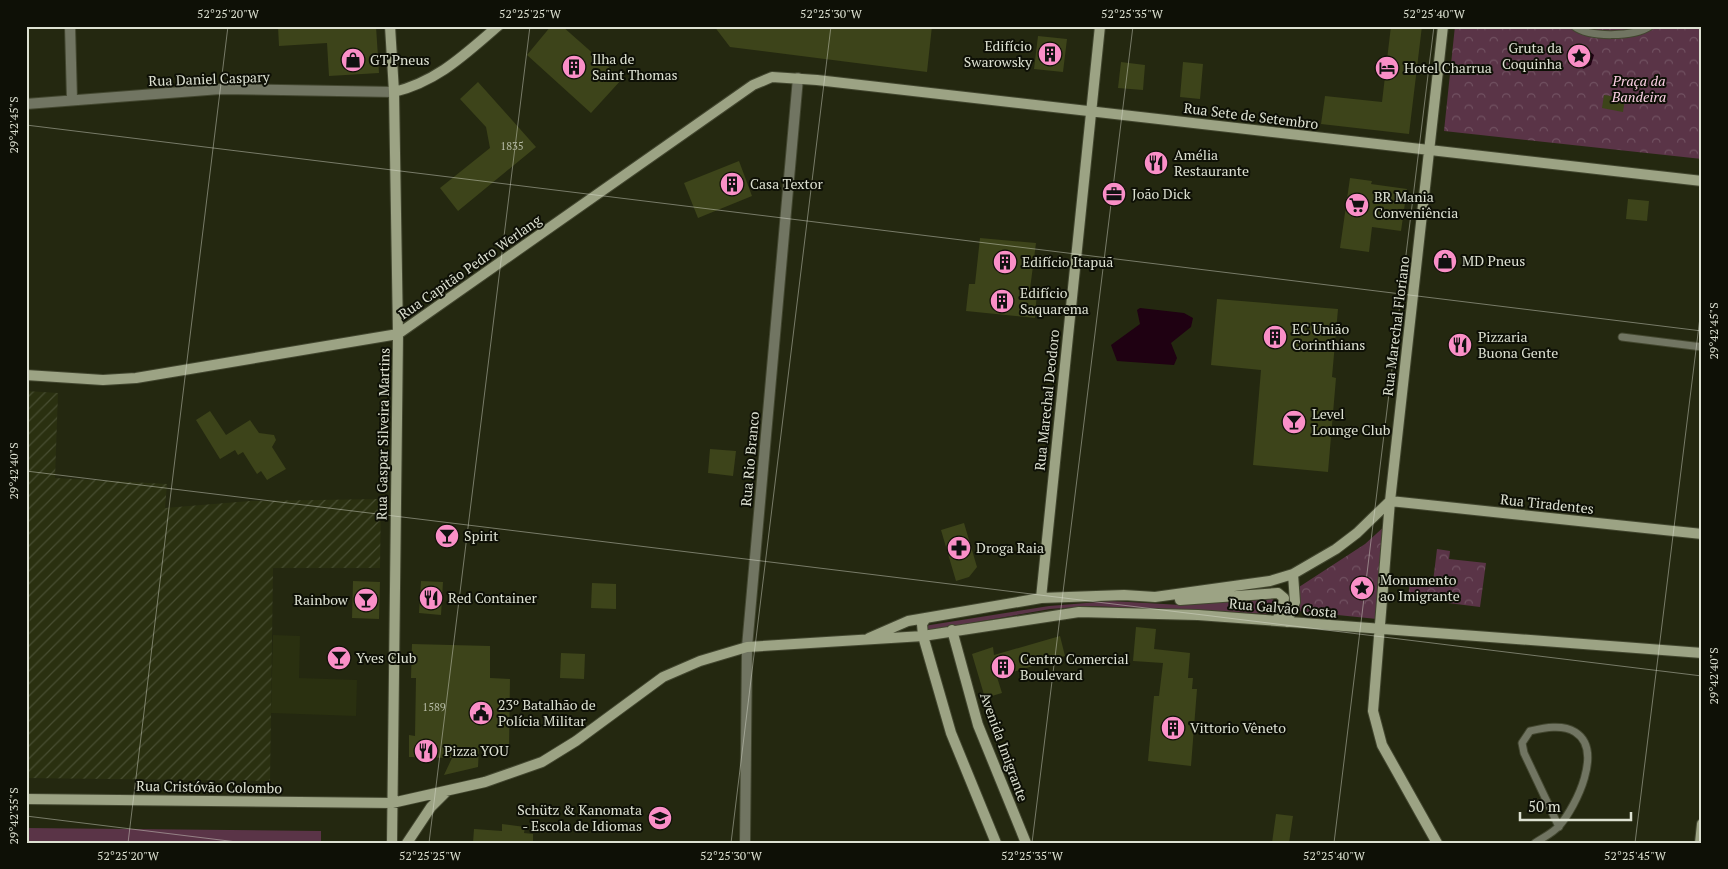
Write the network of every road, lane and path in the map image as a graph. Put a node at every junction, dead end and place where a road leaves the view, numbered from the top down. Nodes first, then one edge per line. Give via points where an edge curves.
1 (70, 26) edge
2 (390, 26) edge
3 (498, 26) edge
4 (1100, 26) edge
5 (1443, 26) edge
6 (1574, 26) edge
7 (1650, 26) edge
8 (798, 78) junction
9 (394, 92) junction
10 (72, 100) junction
11 (26, 104) edge
12 (1091, 112) junction
13 (1430, 150) junction
14 (1702, 181) edge
15 (398, 334) junction
16 (1622, 337) dead end
17 (1702, 347) edge
18 (26, 374) edge
19 (1390, 501) junction
20 (1702, 534) edge
21 (1293, 574) junction
22 (1155, 597) junction
23 (1041, 598) junction
24 (926, 618) junction
25 (1282, 621) junction
26 (952, 630) junction
27 (1381, 630) junction
28 (924, 636) junction
29 (864, 640) junction
30 (747, 647) junction
31 (1701, 653) edge
32 (447, 791) junction
33 (26, 799) edge
34 (392, 803) junction
35 (1702, 824) edge
36 (1558, 827) junction
37 (392, 843) edge
38 (407, 843) edge
39 (745, 843) edge
40 (996, 843) edge
41 (1026, 843) edge
42 (1437, 843) edge
43 (1535, 843) edge
44 (1700, 843) edge

1 - 10 street
2 - 9 street, Rua Gaspar Silveira Martins
3 - 9 street via 436,76
4 - 12 street, Rua Marechal Deodoro
5 - 13 street, Rua Marechal Floriano
6 - 7 lane via 1588,32 1631,34
8 - 12 street, Rua Sete de Setembro
8 - 15 street, Rua Capitão Pedro Werlang via 772,77 753,85
8 - 30 street, Rua Rio Branco
9 - 10 street, Rua Daniel Caspary via 220,90
9 - 15 street, Rua Gaspar Silveira Martins
10 - 11 street, Rua Daniel Caspary
12 - 13 street, Rua Sete de Setembro
12 - 23 street, Rua Marechal Deodoro
13 - 14 street, Rua Sete de Setembro
13 - 19 street, Rua Marechal Floriano
15 - 18 street, Rua Capitão Pedro Werlang via 136,378 103,380
15 - 34 street, Rua Gaspar Silveira Martins
16 - 17 lane
19 - 20 street, Rua Tiradentes
19 - 21 street, Rua Galvão Costa via 1357,533
19 - 27 street, Rua Marechal Floriano
21 - 22 street, Rua Galvão Costa via 1241,587
21 - 25 street via 1295,602
22 - 23 street, Rua Galvão Costa
22 - 25 street via 1183,600 1278,593 1284,598
23 - 24 street, Rua Galvão Costa
24 - 28 street via 922,624
24 - 29 street, Rua Galvão Costa via 908,621
25 - 26 street, Rua Galvão Costa via 1079,612
25 - 27 street, Rua Galvão Costa
26 - 28 street, Rua Galvão Costa
26 - 41 street, Avenida Imigrante via 978,725
27 - 31 street, Rua Galvão Costa
27 - 42 street, Rua Marechal Floriano via 1373,696 1375,724 1382,745
28 - 29 street, Rua Galvão Costa
28 - 40 street via 952,733
29 - 30 street, Rua Galvão Costa
30 - 32 street, Rua Galvão Costa via 663,677 542,762
30 - 39 street, Rua Rio Branco
32 - 34 street, Rua Galvão Costa
32 - 38 street via 431,807
33 - 34 street, Rua Cristóvão Colombo
34 - 37 street, Rua Gaspar Silveira Martins
35 - 44 street
36 - 36 lane via 1524,753 1522,743 1530,730 1553,727 1575,732 1585,742 1588,755 1580,794 1572,811
36 - 43 lane

